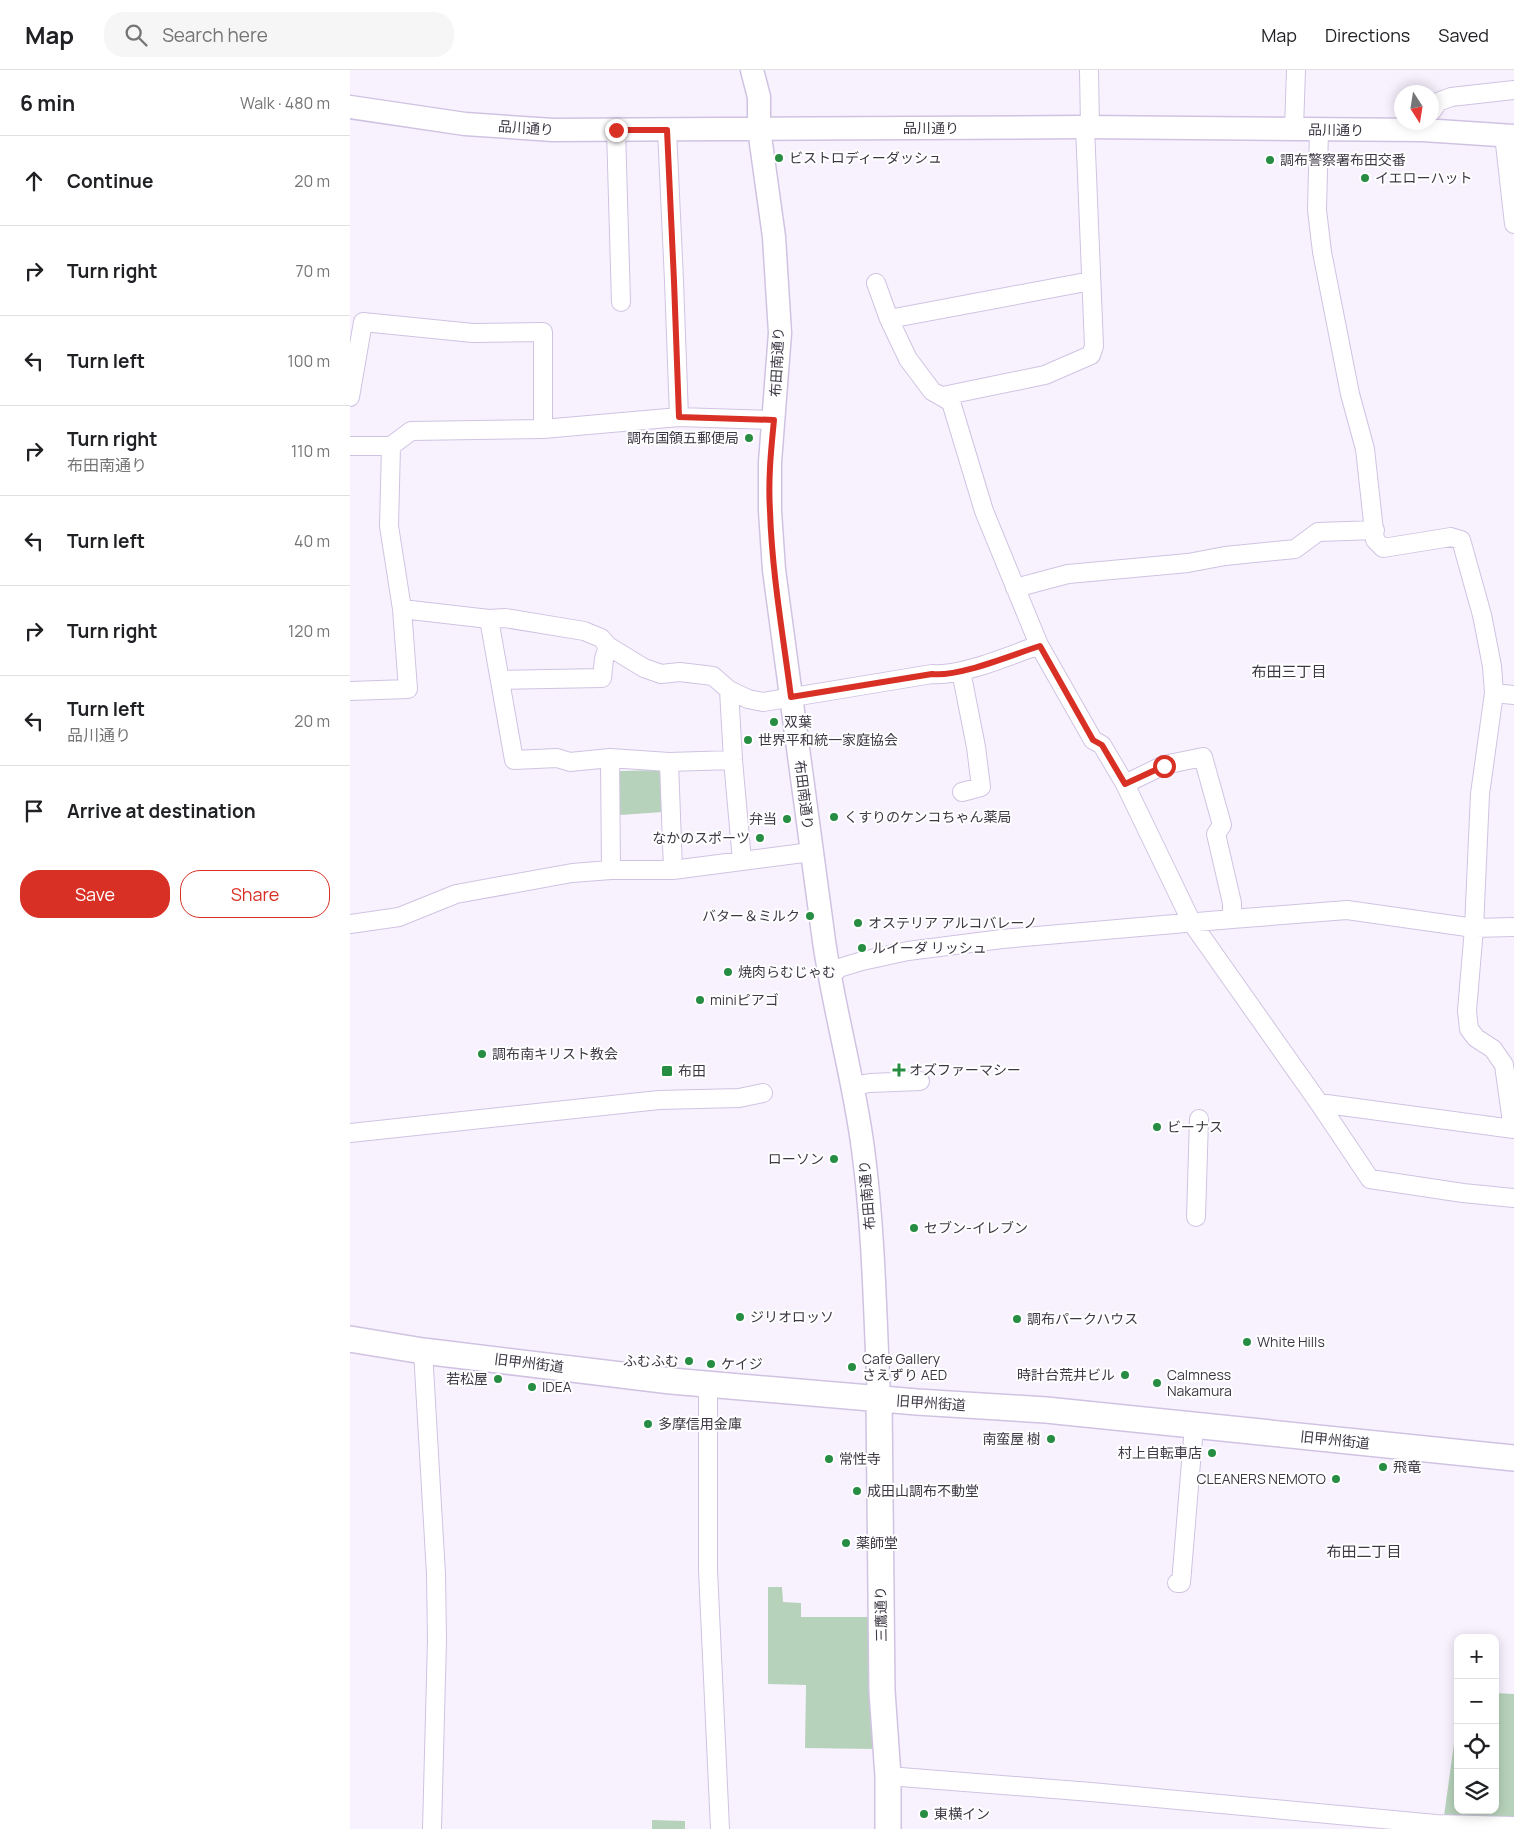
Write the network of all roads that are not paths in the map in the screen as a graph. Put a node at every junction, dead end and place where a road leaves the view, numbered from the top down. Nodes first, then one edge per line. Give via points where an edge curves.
1 (752, 70) edge
2 (1089, 70) edge
3 (1296, 70) edge
4 (1514, 90) edge
5 (1439, 102) edge
6 (350, 107) edge
7 (1439, 123) edge
8 (1394, 124) edge
9 (1088, 127) junction
10 (760, 129) junction
11 (1294, 129) junction
12 (616, 130) junction
13 (667, 130) junction
14 (1319, 130) junction
15 (1509, 135) edge
16 (1514, 224) edge
17 (1091, 281) junction
18 (876, 283) dead end
19 (621, 302) dead end
20 (889, 319) junction
21 (943, 396) junction
22 (350, 397) edge
23 (679, 417) junction
24 (774, 420) junction
25 (543, 429) junction
26 (350, 446) edge
27 (391, 446) junction
28 (1375, 530) junction
29 (1015, 588) junction
30 (402, 609) junction
31 (489, 619) junction
32 (608, 646) junction
33 (1040, 646) junction
34 (961, 671) junction
35 (500, 680) junction
36 (730, 690) junction
37 (350, 691) edge
38 (1494, 694) junction
39 (1514, 695) edge
40 (791, 697) junction
41 (610, 758) junction
42 (733, 760) junction
43 (669, 762) junction
44 (1125, 784) junction
45 (962, 792) dead end
46 (811, 852) junction
47 (742, 861) junction
48 (611, 870) junction
49 (673, 870) junction
50 (1232, 919) junction
51 (350, 924) edge
52 (1192, 924) junction
53 (1514, 927) edge
54 (1474, 928) junction
55 (830, 981) junction
56 (920, 1081) dead end
57 (853, 1086) junction
58 (763, 1093) dead end
59 (1319, 1103) junction
60 (1199, 1119) dead end
61 (1514, 1129) edge
62 (350, 1133) edge
63 (1514, 1198) edge
64 (1196, 1217) dead end
65 (350, 1339) edge
66 (422, 1351) junction
67 (708, 1384) junction
68 (879, 1399) junction
69 (1194, 1426) junction
70 (1514, 1458) edge
71 (1177, 1583) dead end
72 (888, 1776) junction
73 (1514, 1826) edge
74 (432, 1829) edge
75 (720, 1829) edge
76 (888, 1829) edge

1 - 10 street, 布田南通り
2 - 9 street
3 - 11 street
4 - 5 street via 1451,97
6 - 12 street, 品川通り via 465,124 553,130
7 - 15 street, 品川通り
8 - 14 street, 品川通り
9 - 10 street, 品川通り
9 - 11 street, 品川通り
9 - 17 street
10 - 13 street, 品川通り
10 - 24 street, 布田南通り via 774,237 780,332
11 - 14 street, 品川通り
12 - 13 street, 品川通り
12 - 19 street
13 - 23 street
14 - 28 street via 1317,210 1322,252 1364,449
15 - 16 street
17 - 20 street
17 - 21 street via 1094,346 1091,355 1045,375
18 - 20 street
20 - 21 street via 908,359 932,391
21 - 29 street via 951,402 984,511
22 - 25 street via 364,322 473,333 543,332
23 - 24 street
23 - 25 street
24 - 40 street, 布田南通り via 770,511 774,570
25 - 27 street via 412,431
26 - 27 street
27 - 30 street via 389,526
28 - 29 street via 1318,532 1296,549 1225,556 1188,564 1068,574
28 - 38 street via 1375,540 1383,548 1452,537 1461,540 1482,615
29 - 33 street
30 - 31 street
30 - 37 street via 408,689
31 - 32 street via 505,618 584,631 601,638
31 - 35 street
32 - 35 street via 602,678
32 - 36 street via 644,668 661,674 680,672 713,676
33 - 34 street
33 - 44 street via 1093,740 1102,745
34 - 40 street
34 - 45 street via 981,787
35 - 41 street via 514,760 557,758 570,762
36 - 40 street via 763,702
36 - 42 street
38 - 39 street
38 - 54 street via 1480,794
40 - 46 street, 布田南通り
41 - 43 street
41 - 48 street
42 - 43 street
42 - 47 street
43 - 49 street
44 - 50 street via 1164,766 1203,758 1222,825 1216,834 1232,903
44 - 52 street
46 - 47 street
46 - 55 street, 布田南通り
47 - 49 street
48 - 49 street
48 - 51 street via 491,886 456,894 399,917
50 - 52 street
50 - 54 street via 1347,910
52 - 55 street via 1002,939 908,951 839,968
52 - 59 street
53 - 54 street
54 - 61 street via 1467,1011 1469,1028 1476,1038 1493,1049 1504,1065
55 - 57 street, 布田南通り
56 - 57 street
57 - 68 street, 布田南通り via 868,1196
58 - 62 street via 739,1098 659,1100
59 - 61 street
59 - 63 street via 1370,1179
60 - 64 street
65 - 66 main road, 旧甲州街道
66 - 67 main road, 旧甲州街道
66 - 74 street via 436,1574
67 - 68 main road, 旧甲州街道
67 - 75 street via 708,1570
68 - 69 main road, 旧甲州街道 via 1046,1410
68 - 72 main road, 三鷹通り via 882,1691
69 - 70 main road, 旧甲州街道
69 - 71 street via 1180,1545 1181,1583
72 - 73 street via 1436,1824
72 - 76 main road, 三鷹通り

